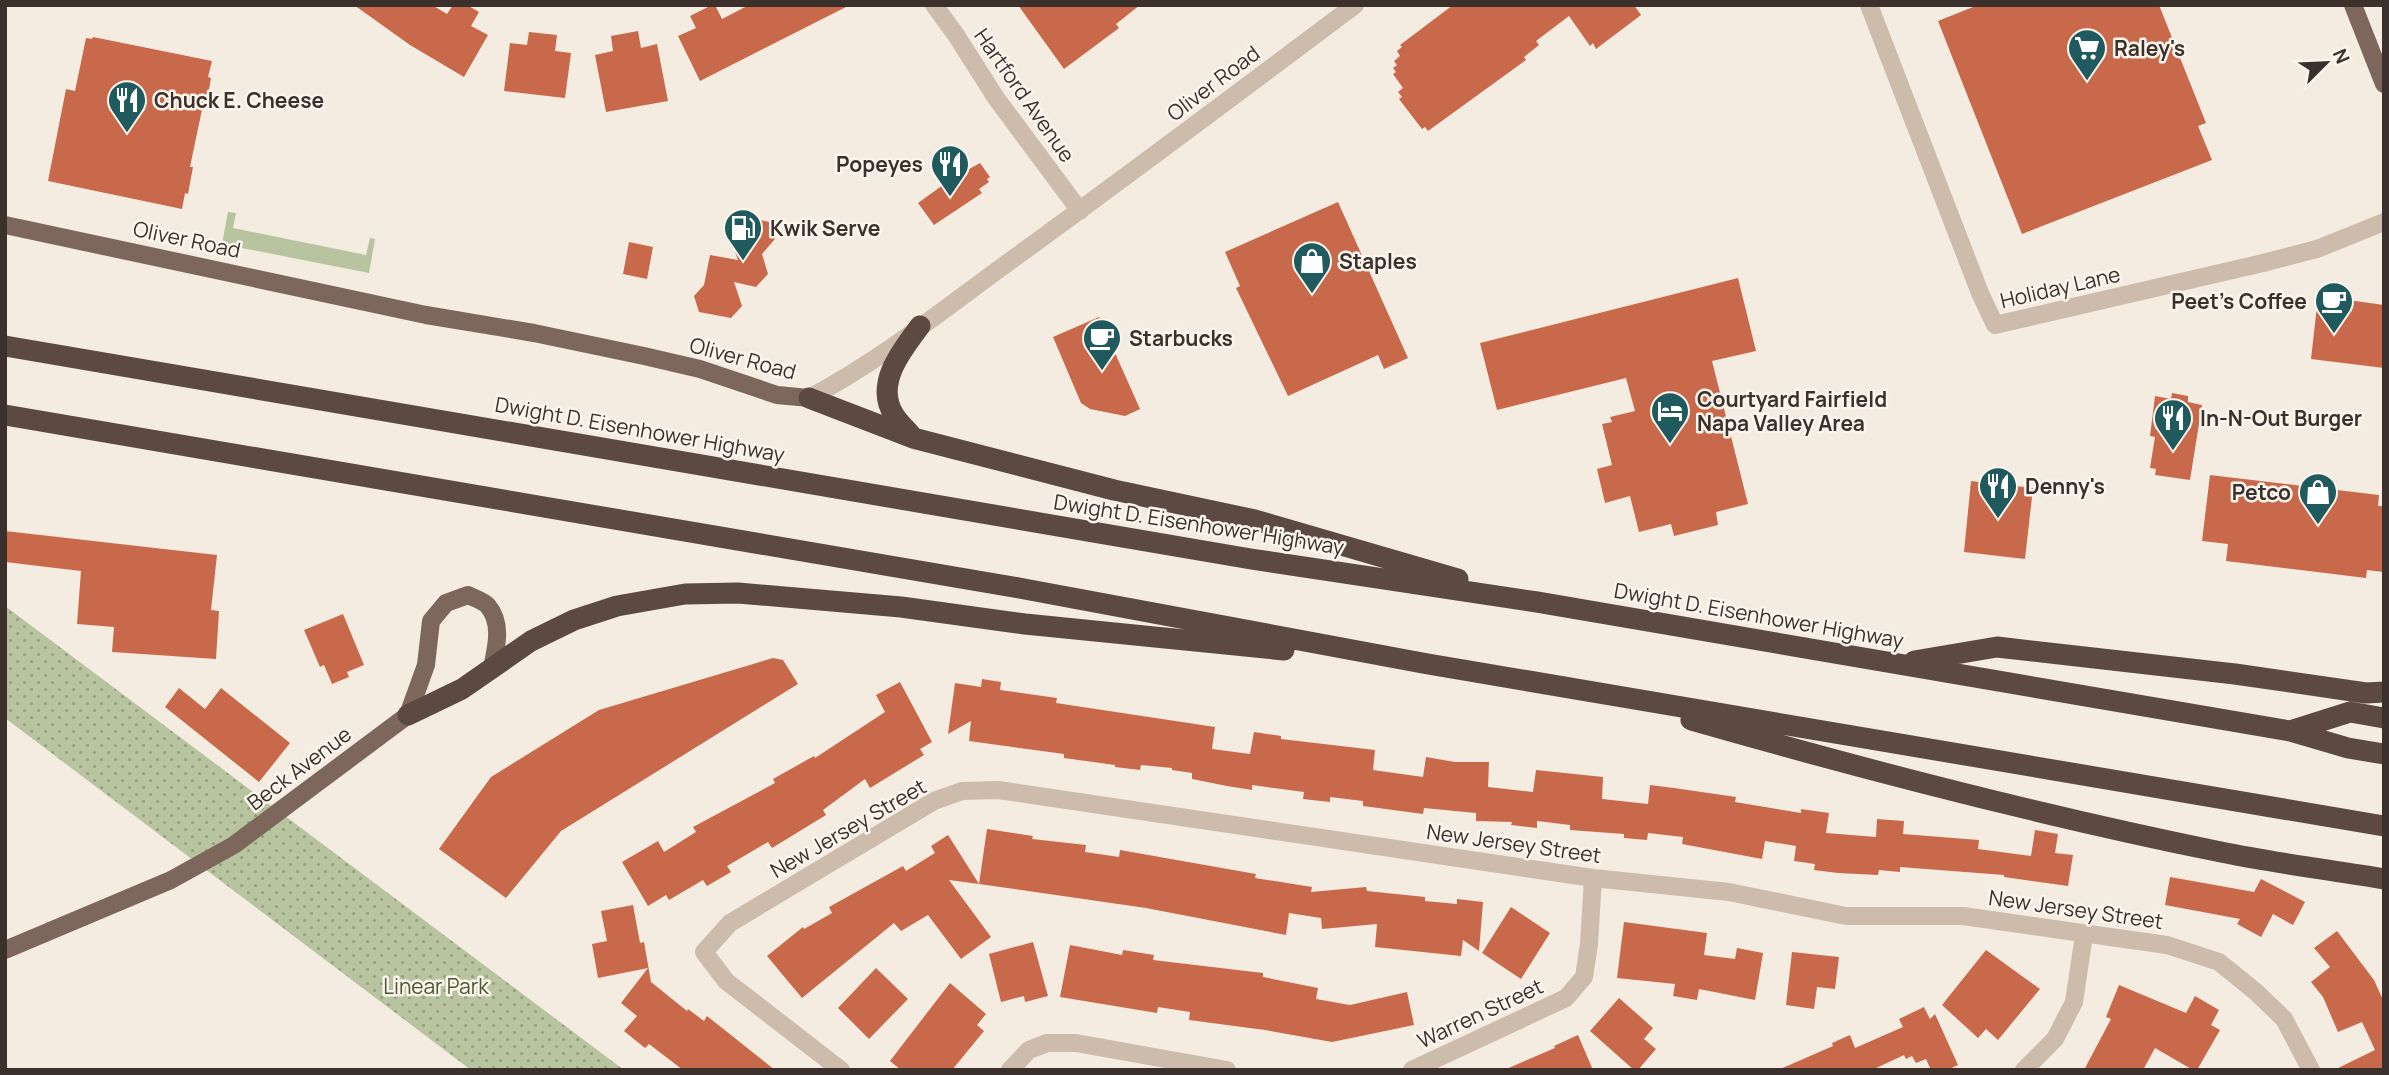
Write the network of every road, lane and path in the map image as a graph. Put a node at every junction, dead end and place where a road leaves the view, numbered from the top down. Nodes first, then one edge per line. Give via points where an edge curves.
1 (934, 5) edge
2 (1355, 5) edge
3 (1869, 5) edge
4 (2353, 5) edge
5 (2384, 84) edge
6 (1080, 211) junction
7 (2384, 222) edge
8 (5, 225) edge
9 (920, 326) junction
10 (5, 346) edge
11 (809, 398) junction
12 (5, 415) edge
13 (913, 438) junction
14 (1537, 602) junction
15 (1899, 663) junction
16 (1427, 664) junction
17 (492, 668) junction
18 (2384, 692) edge
19 (1602, 694) junction
20 (408, 715) junction
21 (2384, 718) edge
22 (2290, 731) junction
23 (2384, 754) edge
24 (2384, 826) edge
25 (1592, 878) junction
26 (2384, 879) edge
27 (2084, 935) junction
28 (5, 950) edge
29 (841, 1070) edge
30 (1010, 1070) edge
31 (1227, 1070) edge
32 (1412, 1070) edge
33 (2024, 1070) edge
34 (2311, 1070) edge

1 - 6 street, Hartford Avenue
2 - 6 street, Oliver Road
3 - 7 street, Holiday Lane via 1995,325 2317,249
4 - 5 main road
6 - 9 street, Oliver Road
8 - 11 main road, Oliver Road via 426,315 630,353 700,369 777,395
9 - 11 street, Oliver Road
9 - 13 highway via 894,360 887,390 893,413
10 - 14 highway, Dwight D. Eisenhower Highway via 1251,559
11 - 13 highway
12 - 16 highway via 1019,588
13 - 14 highway via 1114,490 1255,520
14 - 15 highway, Dwight D. Eisenhower Highway
15 - 18 highway via 1997,647
15 - 22 highway, Dwight D. Eisenhower Highway
16 - 17 highway via 738,593 685,594 617,606 531,641
16 - 19 highway
17 - 20 highway via 462,689
17 - 20 main road via 497,624 488,605 468,595 446,603 431,621 426,665
19 - 24 highway
19 - 26 highway via 1859,768 2088,823 2224,853
20 - 28 main road, Beck Avenue via 234,845 171,880
21 - 22 highway via 2350,712
22 - 23 highway, Dwight D. Eisenhower Highway
25 - 27 street, New Jersey Street via 1729,892 1846,916 1963,916
25 - 29 street, New Jersey Street via 998,790 962,791 934,801 730,923 704,952 726,981
25 - 32 street, Warren Street via 1584,977 1566,998
27 - 33 street via 2074,1002 2055,1039
27 - 34 street, New Jersey Street via 2167,944 2219,962 2284,1019
30 - 31 street via 1029,1050 1047,1043 1076,1043

